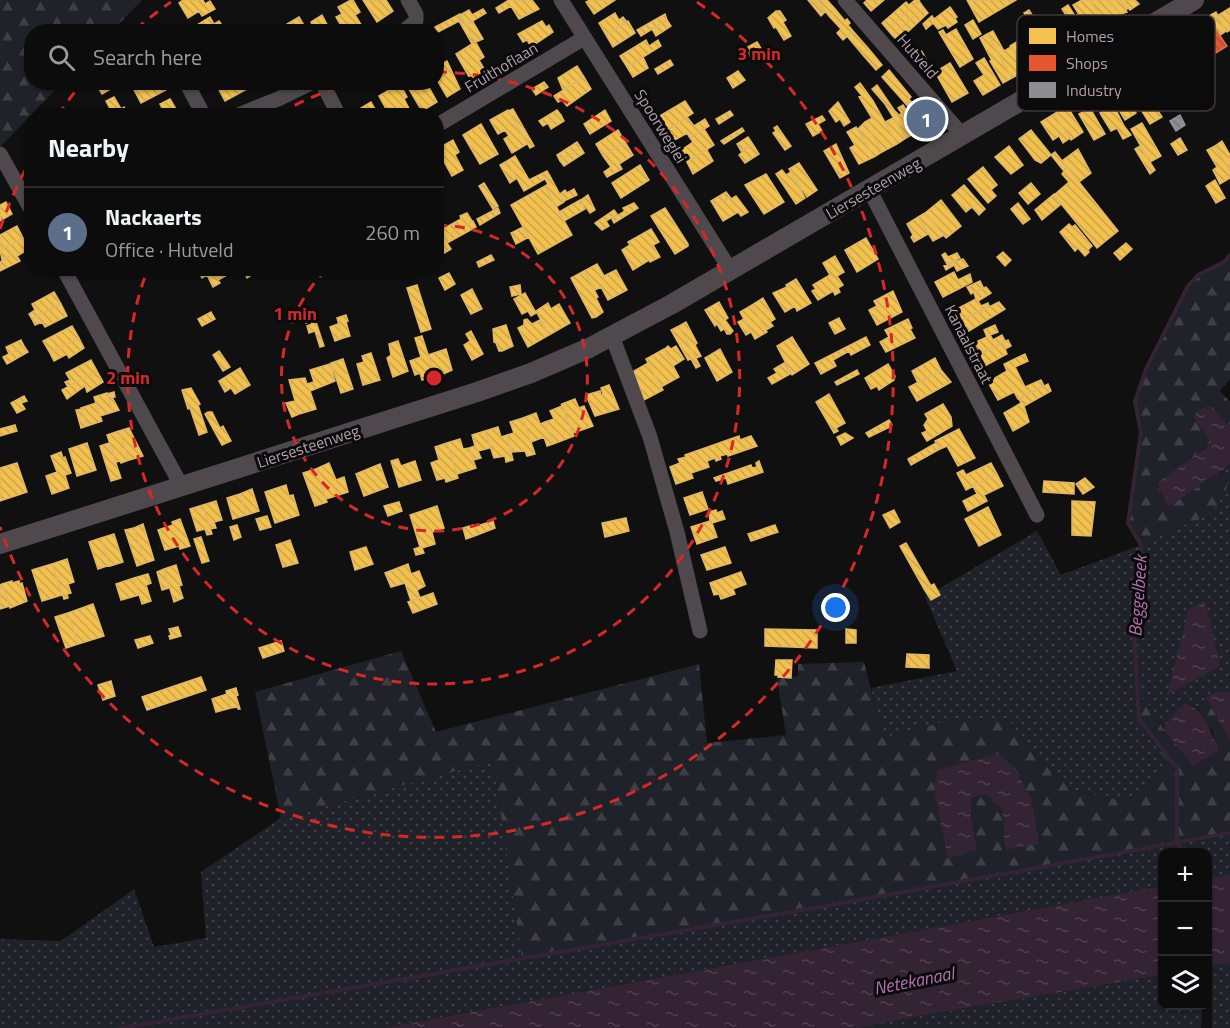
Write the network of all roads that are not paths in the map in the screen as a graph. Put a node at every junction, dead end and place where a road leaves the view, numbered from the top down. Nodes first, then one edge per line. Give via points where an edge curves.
1 (408, 0) edge
2 (561, 0) edge
3 (845, 0) edge
4 (1194, 0) edge
5 (1169, 15) edge
6 (412, 24) edge
7 (584, 38) junction
8 (190, 90) edge
9 (298, 90) edge
10 (326, 90) edge
11 (1017, 104) edge
12 (200, 108) edge
13 (256, 108) edge
14 (335, 108) edge
15 (444, 121) edge
16 (963, 136) junction
17 (0, 154) edge
18 (869, 189) junction
19 (24, 197) edge
20 (731, 271) junction
21 (67, 276) edge
22 (612, 336) junction
23 (182, 487) junction
24 (1037, 515) dead end
25 (0, 544) edge
26 (700, 631) dead end

1 - 6 street via 416,14
2 - 7 street, Spoorweglei
3 - 16 street, Hutveld
4 - 5 main road, Liersesteenweg
7 - 15 street, Fruithoflaan
7 - 20 street, Spoorweglei
8 - 12 street
9 - 13 street
10 - 14 street
11 - 16 main road, Liersesteenweg
16 - 18 main road, Liersesteenweg
17 - 19 street
18 - 20 main road, Liersesteenweg
18 - 24 street, Kanaalstraat
20 - 22 main road, Liersesteenweg
21 - 23 street
22 - 23 main road, Liersesteenweg via 531,373 474,385
22 - 26 street via 650,437
23 - 25 main road, Liersesteenweg

